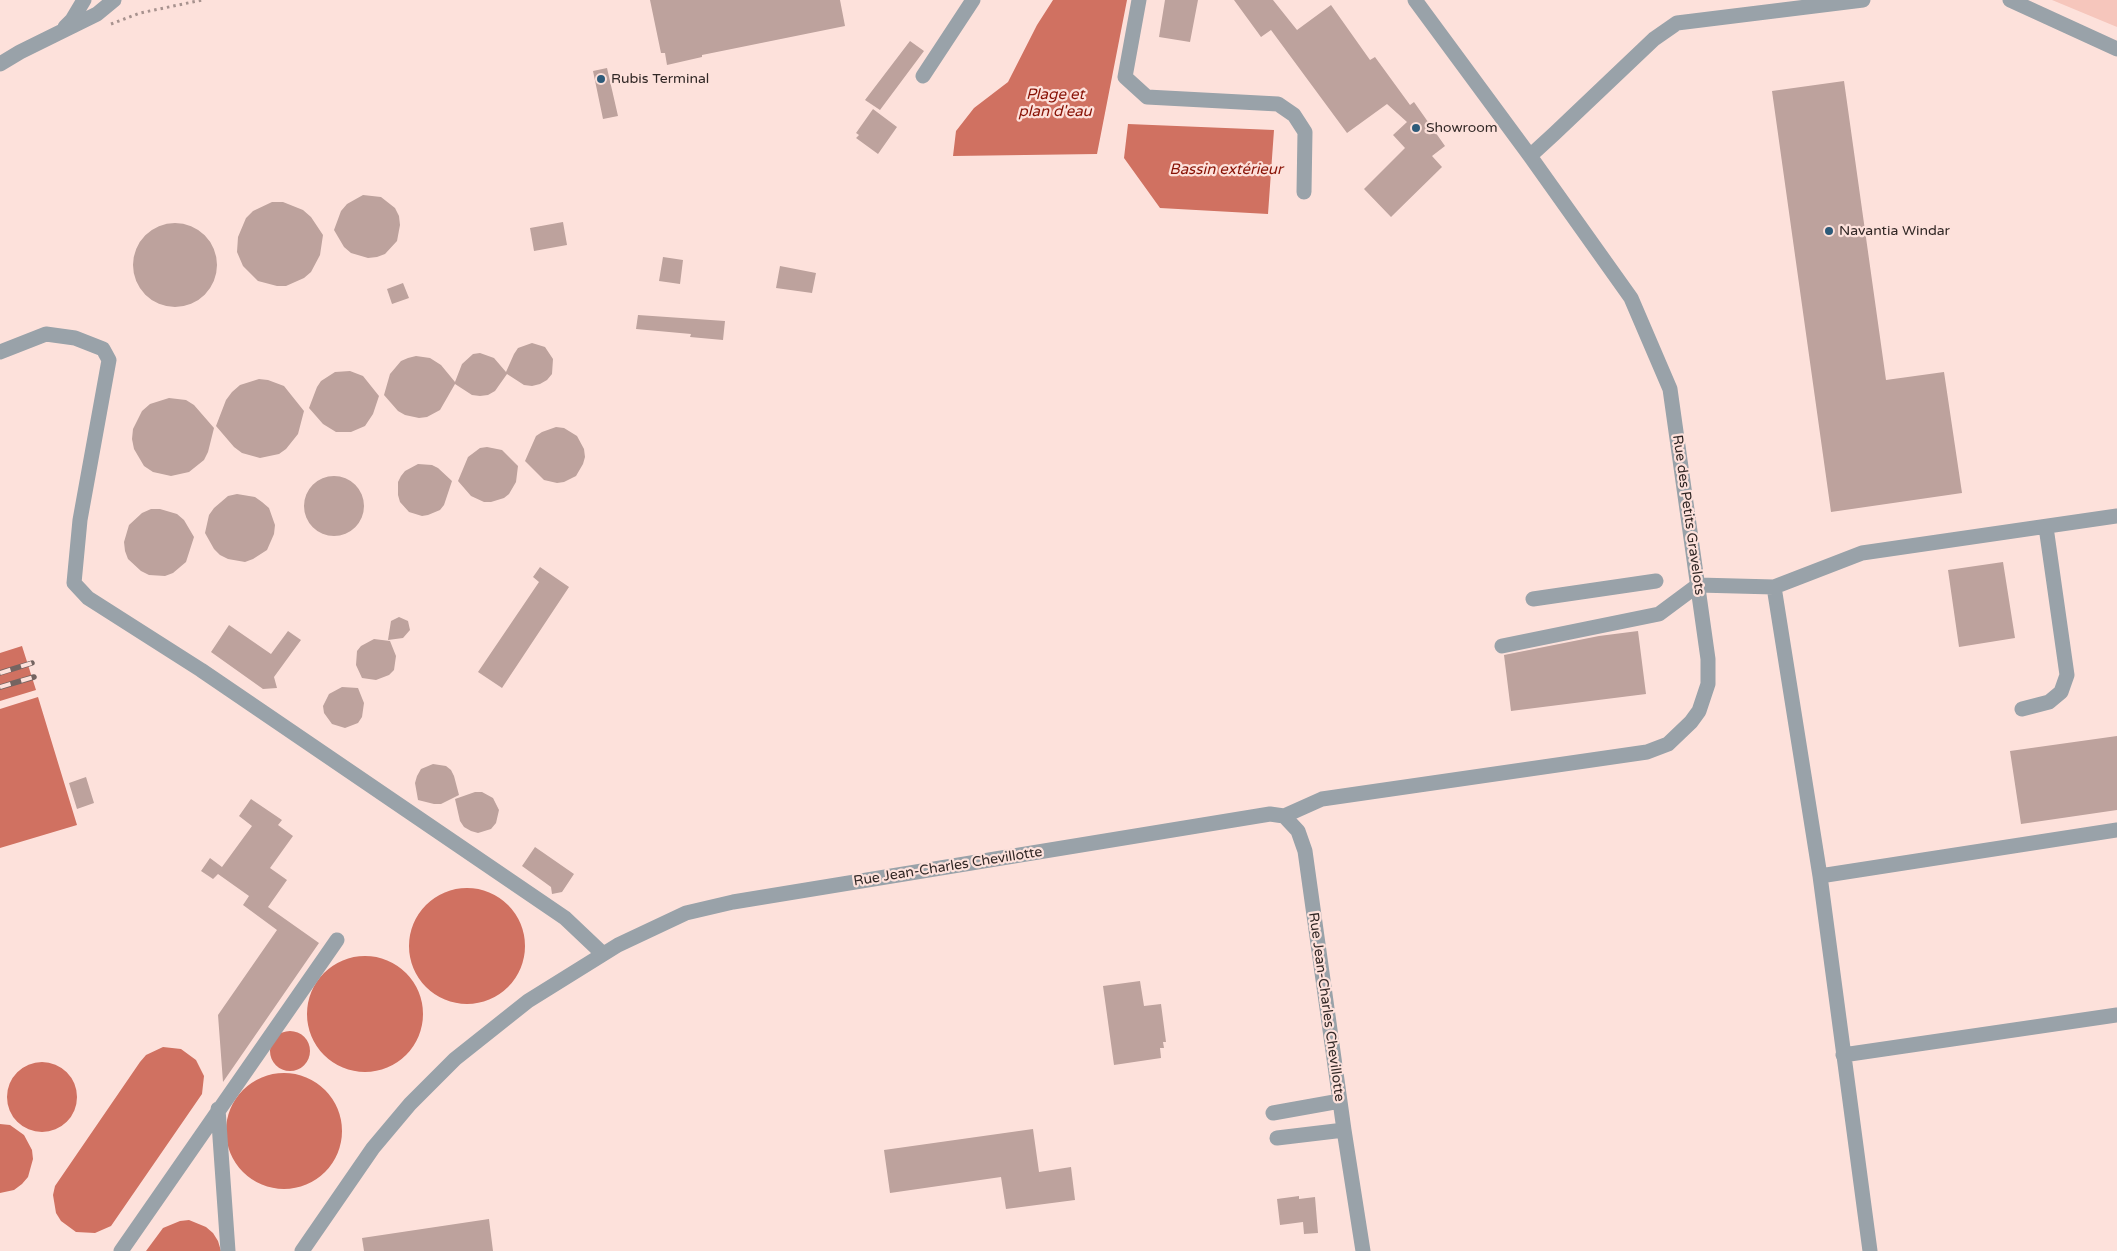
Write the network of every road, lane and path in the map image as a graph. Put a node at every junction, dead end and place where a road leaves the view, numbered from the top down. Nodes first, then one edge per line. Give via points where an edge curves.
1 (84, 0) edge
2 (116, 0) edge
3 (127, 0) edge
4 (178, 0) edge
5 (202, 0) edge
6 (973, 0) edge
7 (1139, 0) edge
8 (1415, 0) edge
9 (1863, 0) edge
10 (2010, 0) edge
11 (179, 5) junction
12 (106, 25) dead end
13 (62, 30) junction
14 (2117, 49) edge
15 (0, 64) edge
16 (922, 76) dead end
17 (1530, 156) junction
18 (1304, 192) dead end
19 (0, 352) edge
20 (2117, 516) edge
21 (2046, 526) junction
22 (1656, 580) dead end
23 (1698, 585) junction
24 (1774, 587) junction
25 (1533, 598) dead end
26 (1502, 646) dead end
27 (2022, 709) dead end
28 (1284, 816) junction
29 (2117, 830) edge
30 (1820, 876) junction
31 (337, 940) dead end
32 (603, 954) junction
33 (2117, 1015) edge
34 (1843, 1055) junction
35 (1340, 1101) junction
36 (218, 1109) junction
37 (1273, 1112) dead end
38 (1344, 1130) junction
39 (1277, 1138) dead end
40 (121, 1251) edge
41 (228, 1251) edge
42 (302, 1251) edge
43 (1363, 1251) edge
44 (1870, 1251) edge

1 - 13 street
2 - 3 street
2 - 13 street via 97,14
4 - 11 path
5 - 11 path
6 - 16 street
7 - 18 street via 1125,77 1147,96 1278,104 1294,115 1304,132
8 - 17 street, Rue des Petits Gravelots
9 - 17 street via 1677,23 1654,39
10 - 14 street
11 - 12 path
13 - 15 street
17 - 23 street, Rue des Petits Gravelots via 1631,298 1670,389
19 - 32 street via 46,334 75,338 103,349 109,360 80,520 74,583 88,598 201,670 565,918
20 - 21 street
21 - 24 street via 1862,553
21 - 27 street via 2067,675 2061,692 2049,702
22 - 25 street
23 - 24 street
23 - 26 street via 1659,614
23 - 28 street, Rue des Petits Gravelots via 1708,659 1708,684 1699,711 1668,744 1647,752 1322,799
24 - 30 street
28 - 32 street, Rue Jean-Charles Chevillotte via 1260,816 733,902 686,913
28 - 35 street, Rue Jean-Charles Chevillotte via 1298,831 1305,851
29 - 30 street
30 - 34 street
31 - 36 street
32 - 42 street, Rue Jean-Charles Chevillotte via 528,1001 455,1059 410,1104 373,1148
33 - 34 street
34 - 44 street
35 - 37 street
35 - 38 street, Rue Jean-Charles Chevillotte
36 - 40 street
36 - 41 street
38 - 39 street
38 - 43 street, Rue Jean-Charles Chevillotte

